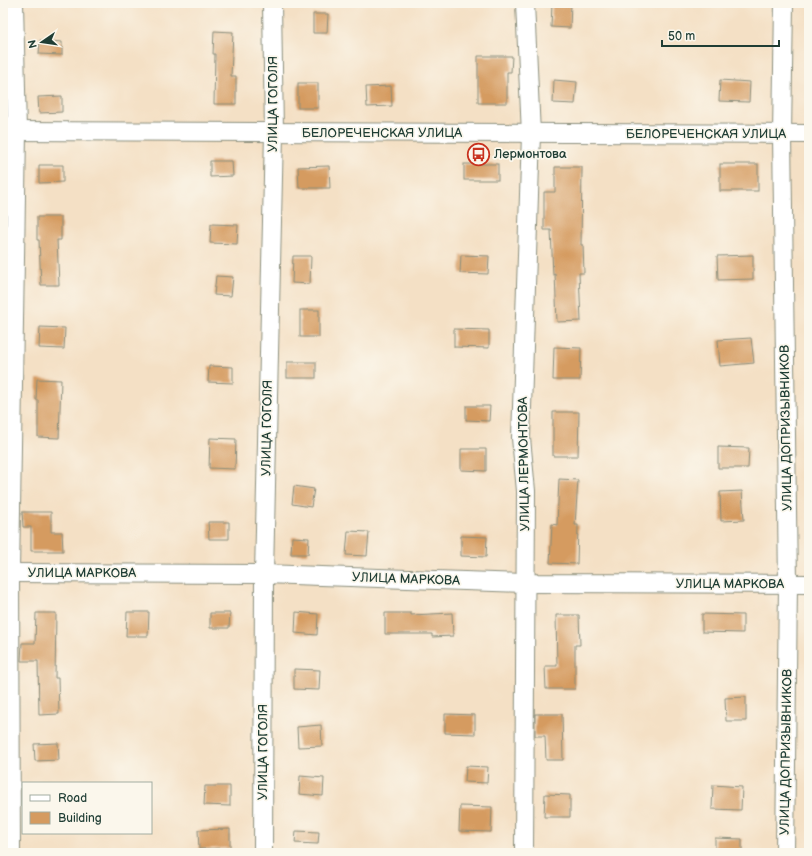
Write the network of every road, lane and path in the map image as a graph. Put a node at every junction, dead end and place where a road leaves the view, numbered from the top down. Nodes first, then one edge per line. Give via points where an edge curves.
1 (14, 3) edge
2 (272, 3) edge
3 (525, 3) edge
4 (784, 3) edge
5 (10, 132) edge
6 (274, 133) junction
7 (531, 134) junction
8 (809, 134) edge
9 (782, 135) junction
10 (6, 573) edge
11 (264, 574) junction
12 (525, 583) junction
13 (788, 584) junction
14 (809, 584) edge
15 (11, 853) edge
16 (263, 853) edge
17 (524, 853) edge
18 (785, 853) edge

1 - 5 street
2 - 6 street, УЛИЦА ГОГОЛЯ
3 - 7 street, УЛИЦА ЛЕРМОНТОВА
4 - 9 street, УЛИЦА ДОПРИЗЫВНИКОВ
5 - 6 street, БЕЛОРЕЧЕНСКАЯ УЛИЦА
5 - 10 street
6 - 7 street, БЕЛОРЕЧЕНСКАЯ УЛИЦА
6 - 11 street, УЛИЦА ГОГОЛЯ
7 - 9 street, БЕЛОРЕЧЕНСКАЯ УЛИЦА
7 - 12 street, УЛИЦА ЛЕРМОНТОВА via 521,438 526,491
8 - 9 street, БЕЛОРЕЧЕНСКАЯ УЛИЦА
9 - 13 street, УЛИЦА ДОПРИЗЫВНИКОВ
10 - 11 street, УЛИЦА МАРКОВА
10 - 15 street
11 - 12 street, УЛИЦА МАРКОВА
11 - 16 street, УЛИЦА ГОГОЛЯ
12 - 13 street, УЛИЦА МАРКОВА
12 - 17 street, УЛИЦА ЛЕРМОНТОВА
13 - 14 street, УЛИЦА МАРКОВА
13 - 18 street, УЛИЦА ДОПРИЗЫВНИКОВ

